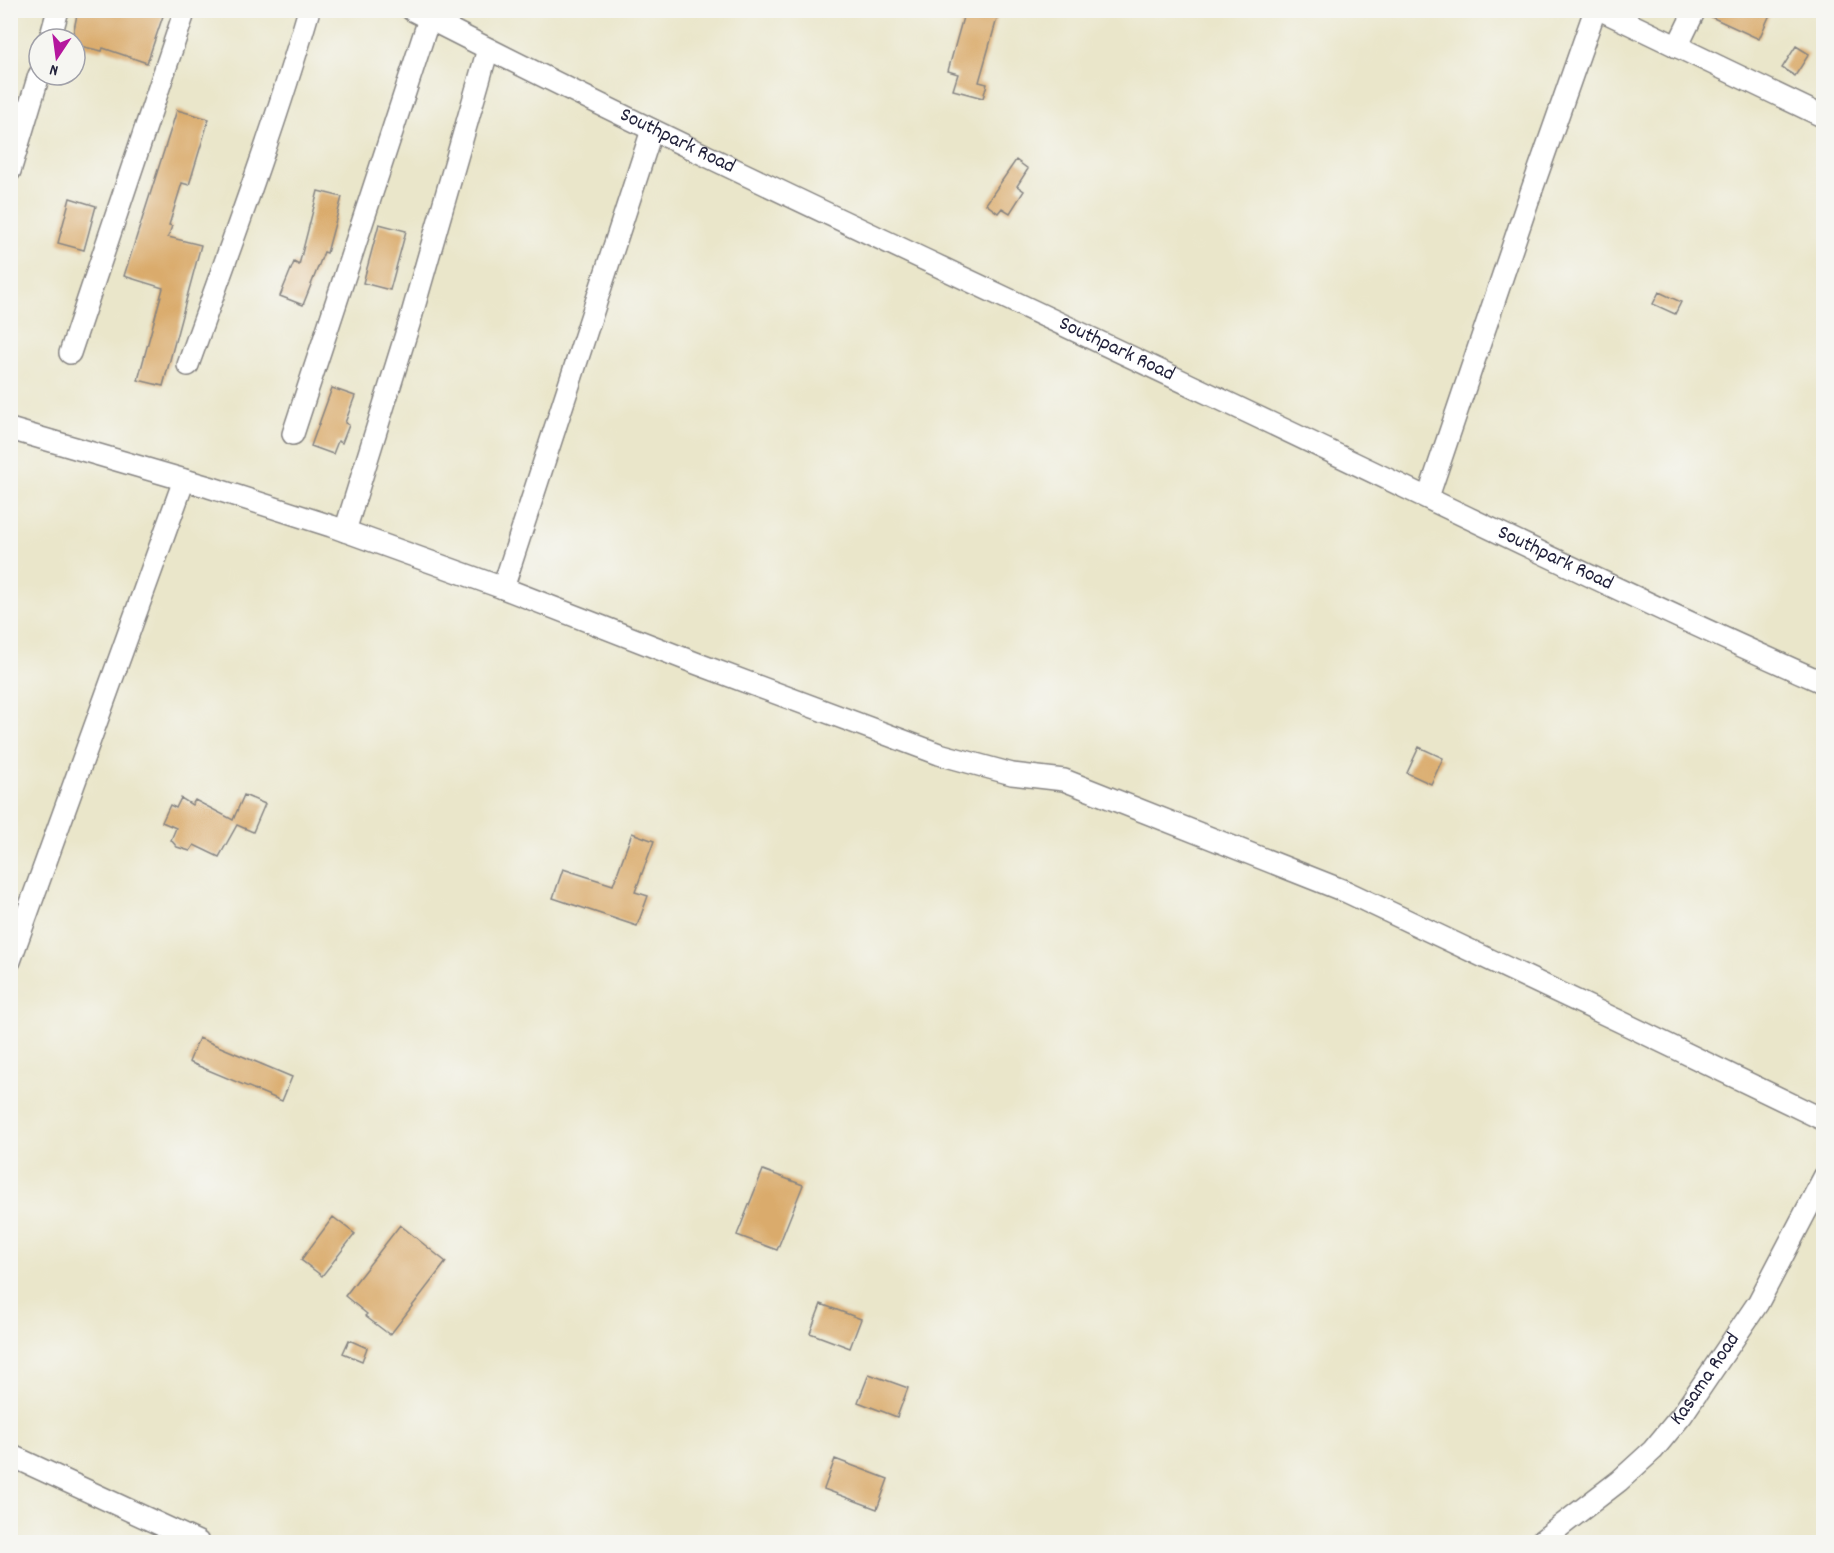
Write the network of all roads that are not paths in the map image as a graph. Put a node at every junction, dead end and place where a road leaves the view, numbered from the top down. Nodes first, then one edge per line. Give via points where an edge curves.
1 (58, 10) edge
2 (185, 10) edge
3 (309, 10) edge
4 (1595, 10) edge
5 (1601, 10) edge
6 (1695, 10) edge
7 (421, 15) edge
8 (53, 27) edge
9 (1677, 47) junction
10 (488, 49) junction
11 (35, 87) edge
12 (1824, 117) edge
13 (652, 130) junction
14 (10, 171) edge
15 (70, 353) dead end
16 (188, 365) dead end
17 (10, 429) edge
18 (293, 434) dead end
19 (184, 480) junction
20 (1428, 497) junction
21 (345, 531) junction
22 (503, 588) junction
23 (1824, 683) edge
24 (10, 961) edge
25 (1824, 1120) edge
26 (1824, 1177) edge
27 (10, 1455) edge
28 (198, 1542) edge
29 (1540, 1542) edge

1 - 8 street
2 - 15 street
3 - 16 street
4 - 20 street
5 - 9 street
6 - 9 street
7 - 10 street, Southpark Road
7 - 18 street
9 - 12 street
10 - 13 street, Southpark Road
10 - 21 street
11 - 14 street
13 - 20 street, Southpark Road
13 - 22 street
17 - 19 street
19 - 21 street
19 - 24 street
20 - 23 street, Southpark Road via 1571,568
21 - 22 street
22 - 25 street via 939,754 1012,774 1064,780 1347,892
26 - 29 street, Kasama Road via 1758,1303 1682,1415 1653,1450 1619,1481
27 - 28 street

